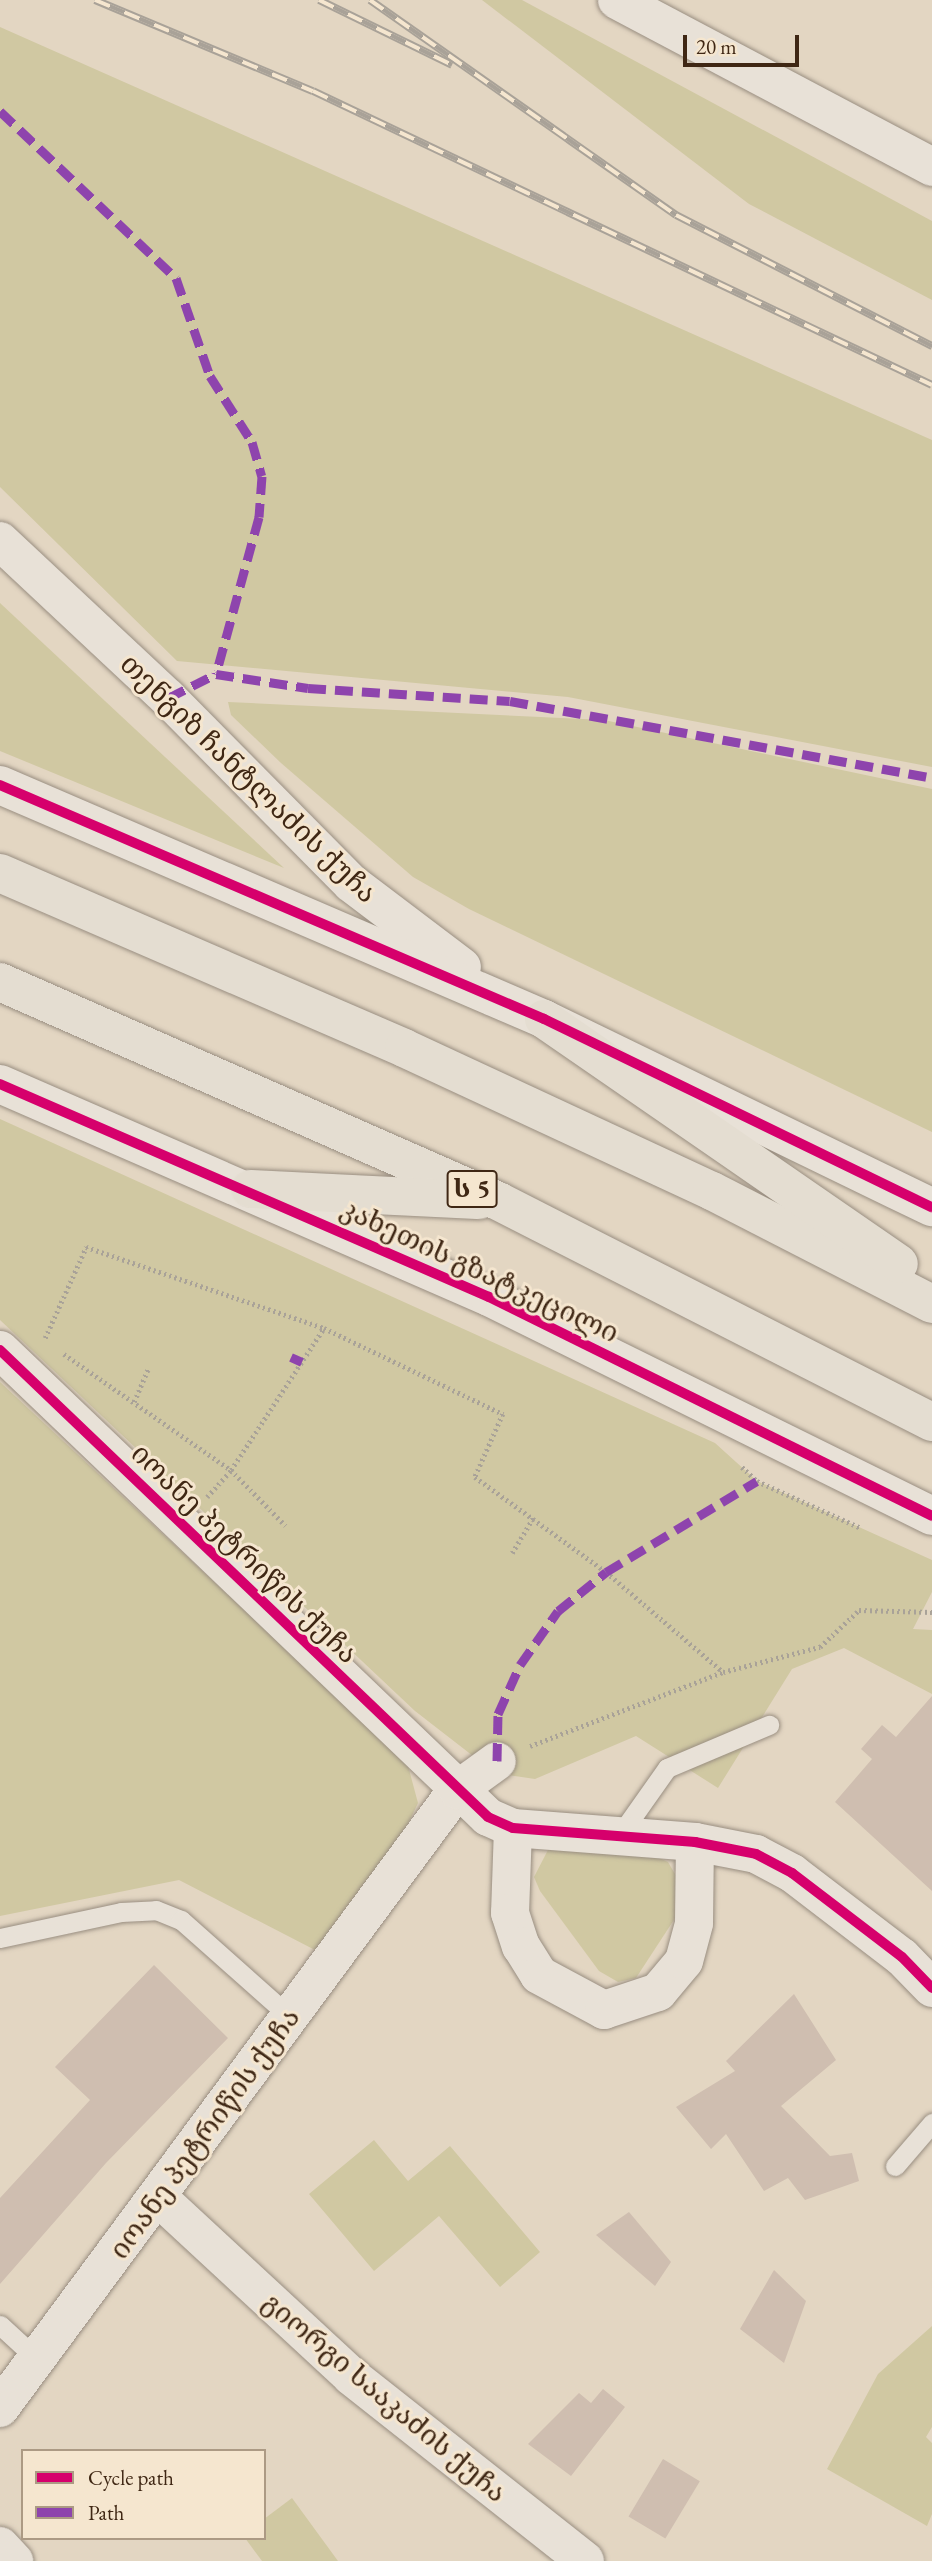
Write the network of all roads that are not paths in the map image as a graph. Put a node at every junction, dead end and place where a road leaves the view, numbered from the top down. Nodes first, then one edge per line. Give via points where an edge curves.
1 (617, 0) edge
2 (932, 167) edge
3 (0, 541) edge
4 (0, 785) edge
5 (0, 873) edge
6 (0, 982) edge
7 (508, 1003) junction
8 (544, 1019) junction
9 (0, 1084) edge
10 (250, 1189) junction
11 (498, 1201) junction
12 (932, 1207) edge
13 (932, 1287) edge
14 (932, 1304) edge
15 (0, 1350) edge
16 (932, 1422) edge
17 (932, 1516) edge
18 (769, 1725) dead end
19 (498, 1761) road end
20 (457, 1790) junction
21 (513, 1828) junction
22 (619, 1836) junction
23 (695, 1842) junction
24 (0, 1938) edge
25 (932, 1988) edge
26 (288, 2015) junction
27 (932, 2123) edge
28 (895, 2166) dead end
29 (159, 2198) junction
30 (0, 2325) edge
31 (37, 2359) junction
32 (0, 2408) edge
33 (0, 2546) edge
34 (14, 2561) edge
35 (585, 2561) edge

1 - 2 street
3 - 7 street, თენგიზ ჩანტლაძის ქუჩა via 167,698 351,883
4 - 7 street
5 - 14 highway via 428,1060 712,1191
6 - 11 highway, ს 5
7 - 8 street
8 - 12 street
8 - 13 highway
9 - 10 street, კახეთის გზატკეცილი
10 - 11 highway
10 - 17 street, კახეთის გზატკეცილი via 489,1297
11 - 16 highway, ს 5
15 - 20 street, იოანე პეტრიწის ქუჩა
18 - 22 lane via 667,1768
19 - 20 street, იოანე პეტრიწის ქუჩა
20 - 21 street via 488,1817
20 - 26 street, იოანე პეტრიწის ქუჩა
21 - 22 street
21 - 23 street via 510,1913 521,1946 539,1975 604,2010 658,1992 684,1961 694,1923
22 - 23 street
23 - 25 street via 757,1854 792,1873 902,1958
24 - 26 lane via 156,1910 181,1920
26 - 29 street, იოანე პეტრიწის ქუჩა
27 - 28 lane
29 - 31 street, იოანე პეტრიწის ქუჩა
29 - 35 street, გიორგი სააკაძის ქუჩა via 351,2376
30 - 31 lane
31 - 32 street, იოანე პეტრიწის ქუჩა
33 - 34 street

